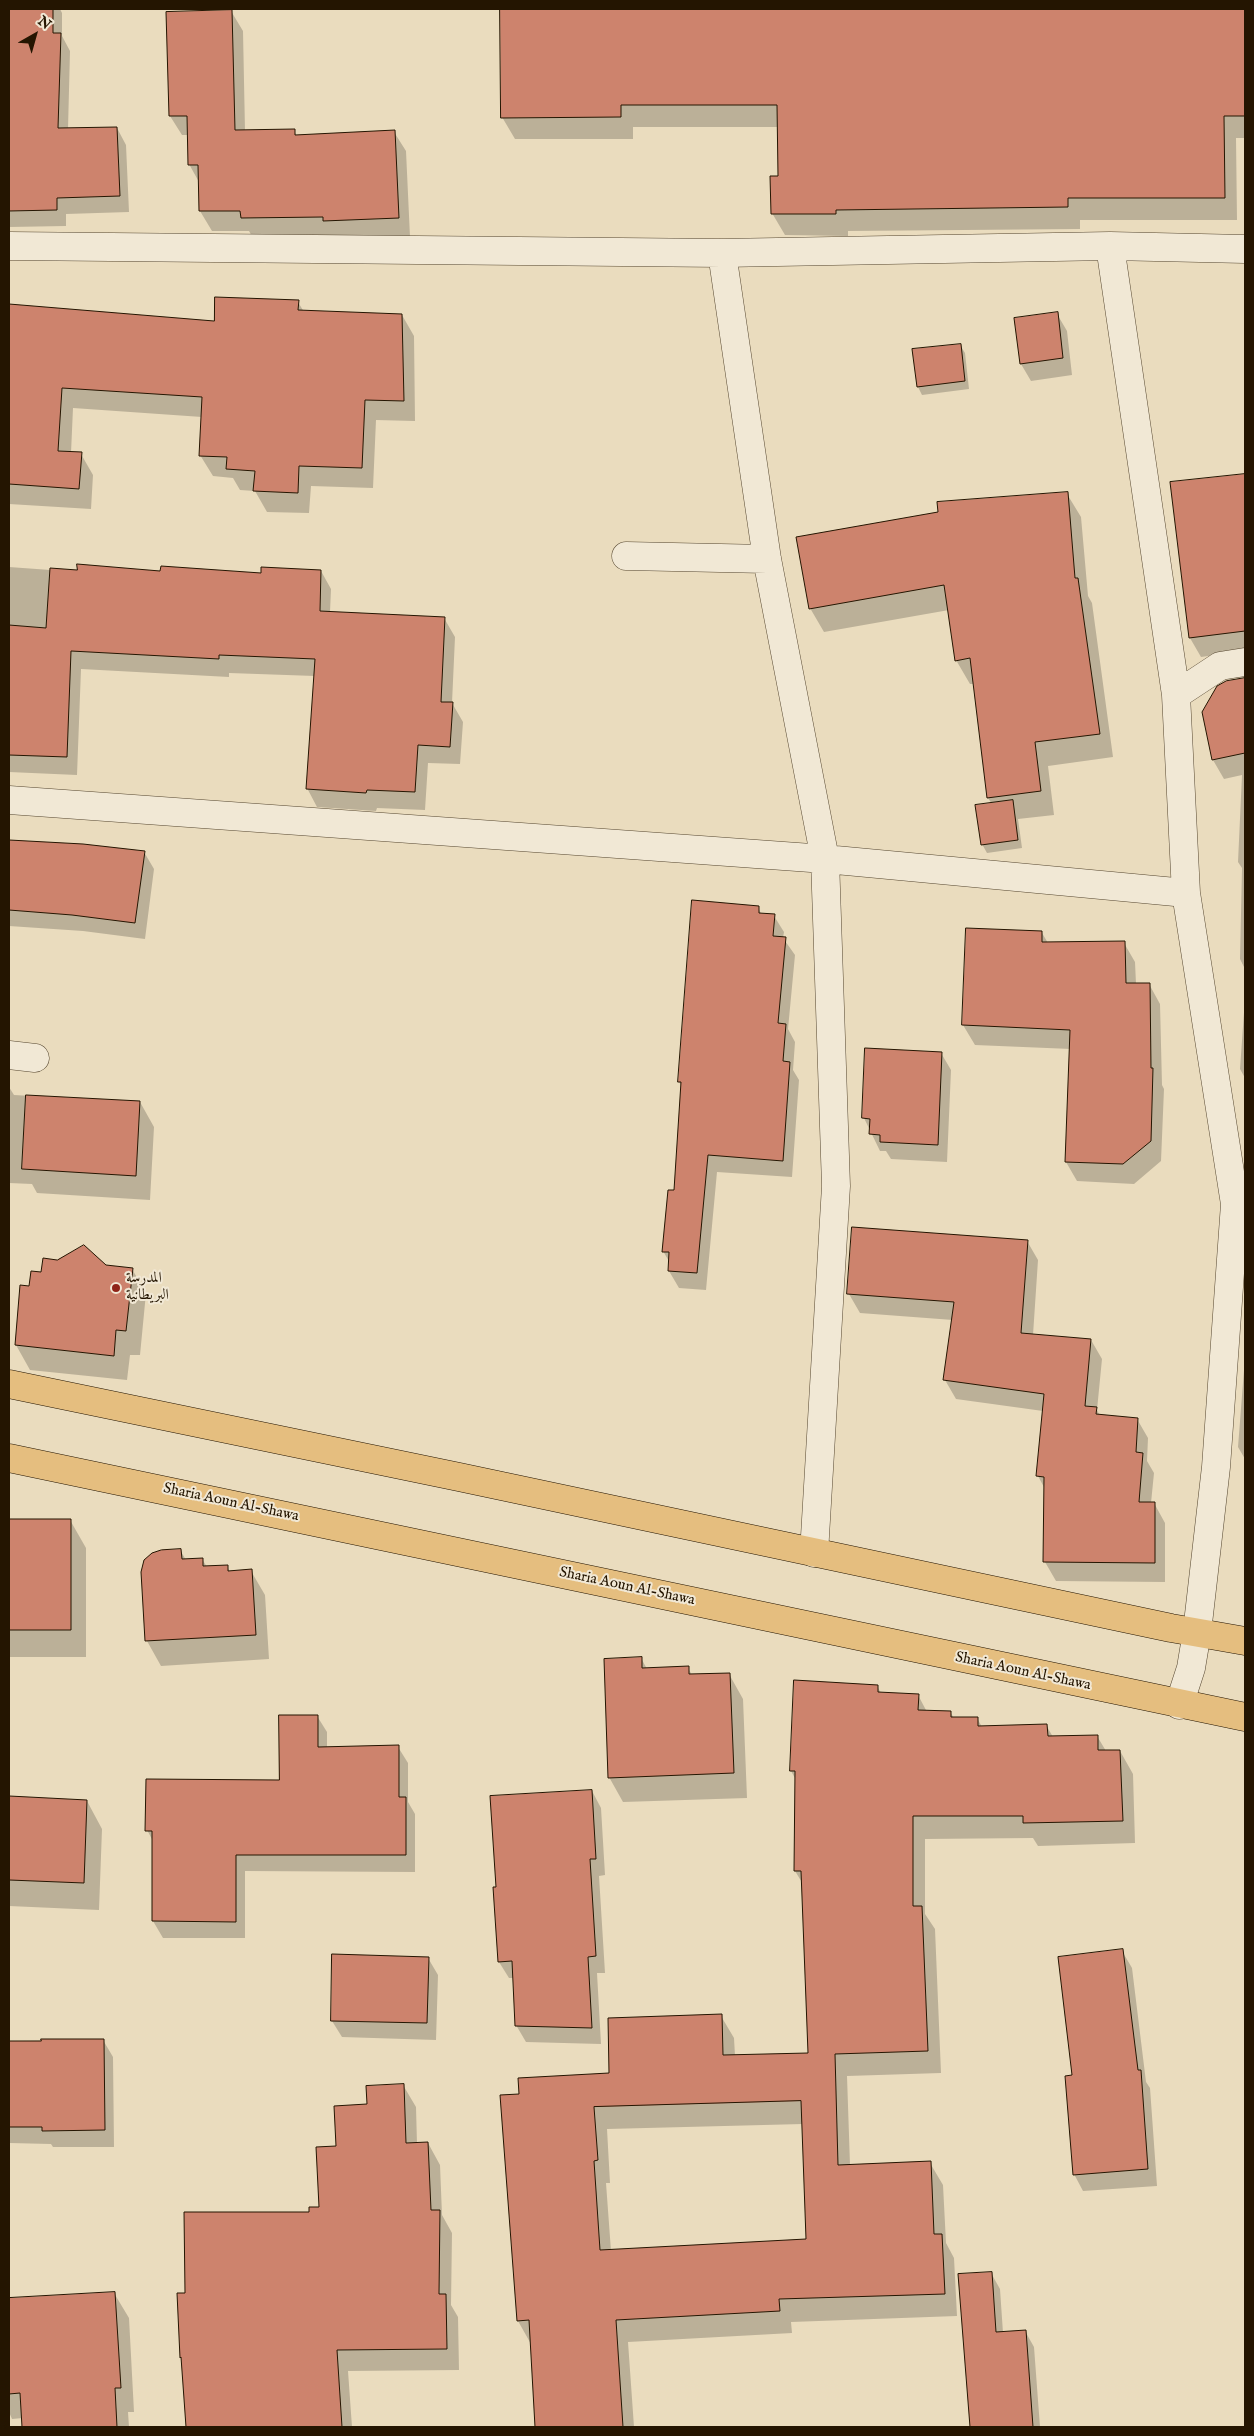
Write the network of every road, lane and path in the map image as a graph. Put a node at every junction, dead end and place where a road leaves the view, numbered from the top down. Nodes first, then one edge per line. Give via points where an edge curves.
1 (9, 246) edge
2 (1110, 246) junction
3 (1245, 249) edge
4 (722, 253) junction
5 (626, 556) dead end
6 (767, 559) junction
7 (1245, 662) edge
8 (1176, 695) junction
9 (9, 800) edge
10 (826, 859) junction
11 (1186, 893) junction
12 (9, 1384) edge
13 (9, 1458) edge
14 (814, 1553) junction
15 (1197, 1632) junction
16 (1245, 1641) edge
17 (1179, 1705) junction
18 (1245, 1717) edge

1 - 4 street
2 - 3 street
2 - 4 street
2 - 8 street
4 - 6 street
5 - 6 street
6 - 10 street
7 - 8 street via 1220,666
8 - 11 street
9 - 10 street
10 - 11 street
10 - 14 street via 836,1186
11 - 15 street via 1236,1204 1216,1467
12 - 14 main road via 450,1474
13 - 17 main road, Sharia Aoun Al-Shawa
14 - 15 main road
15 - 16 main road
15 - 17 street via 1191,1668
17 - 18 main road, Sharia Aoun Al-Shawa

